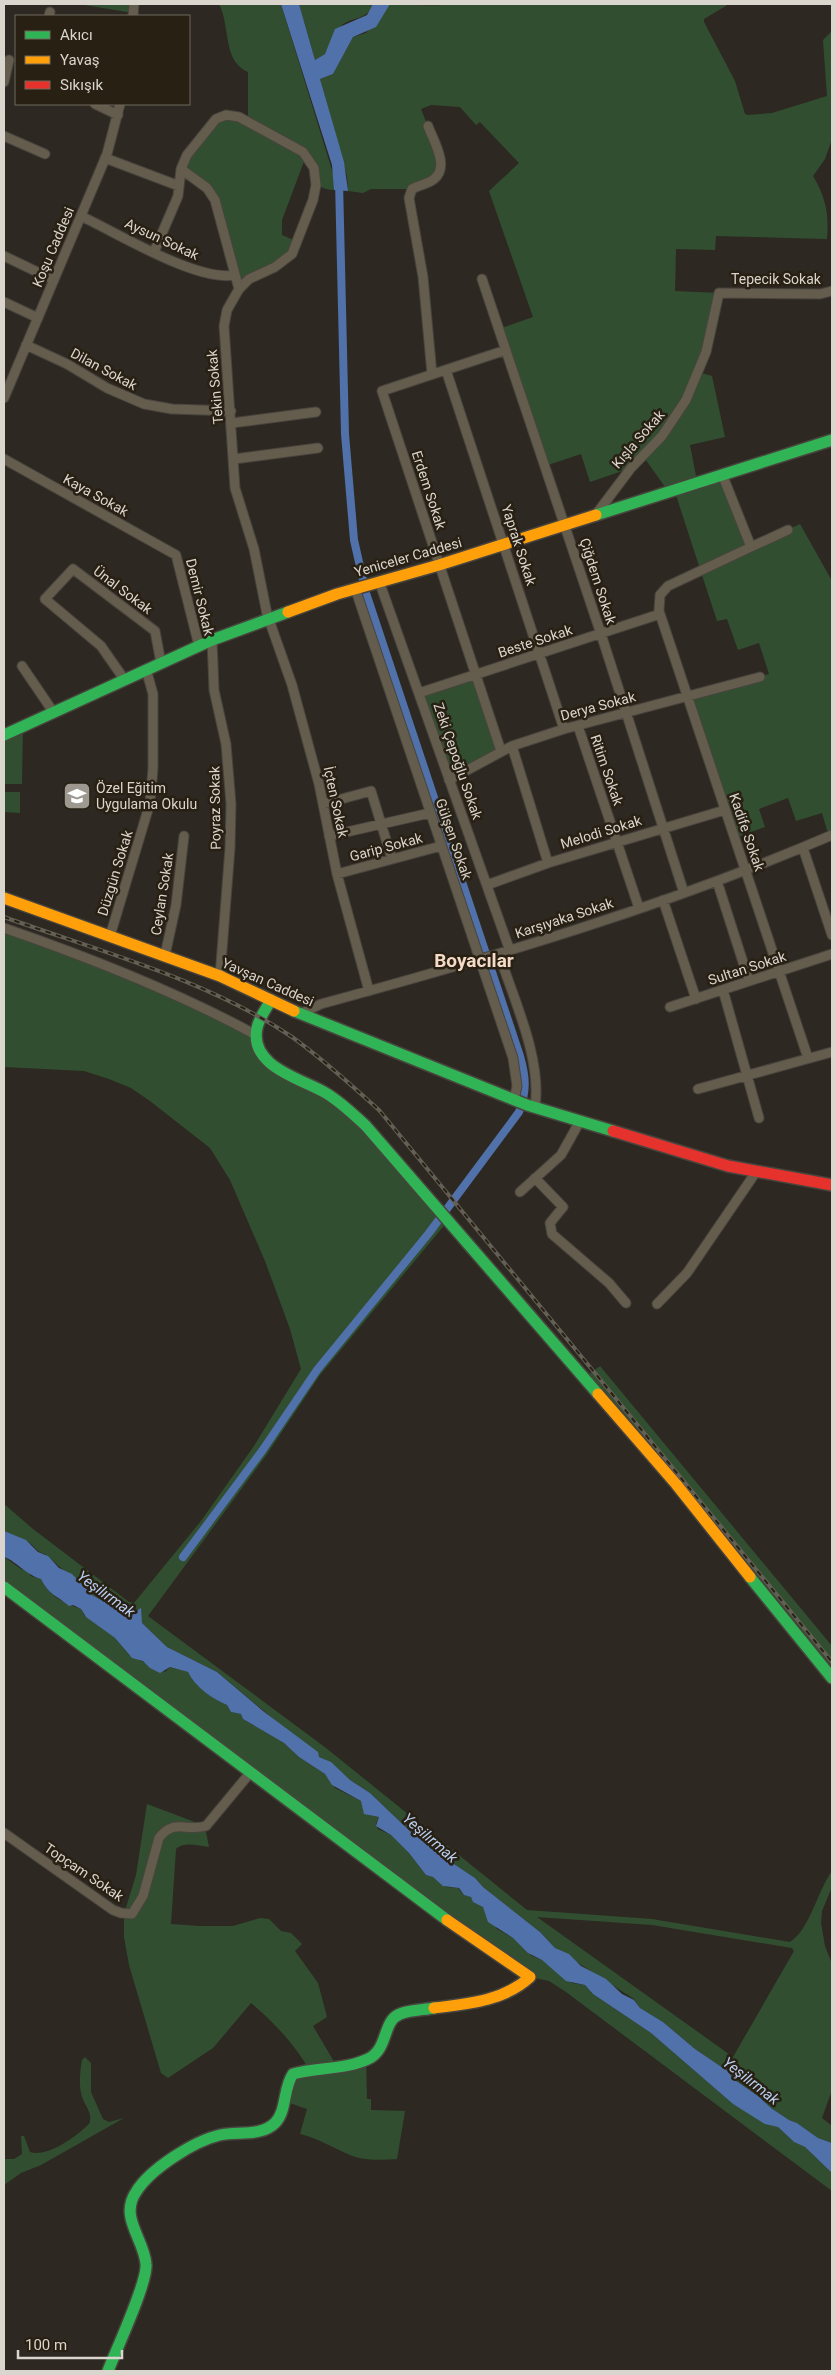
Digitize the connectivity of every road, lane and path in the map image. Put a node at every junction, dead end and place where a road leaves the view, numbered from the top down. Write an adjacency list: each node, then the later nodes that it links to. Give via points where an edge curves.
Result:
1 (10, 60): 2 (street)
2 (4, 82)
3 (97, 105): 5 (street)
4 (120, 105): 5 (street, Koşu Caddesi)
5 (118, 115): 9 (street, Koşu Caddesi)
6 (428, 126): 26 (street, via 440,158 440,169 435,179 412,189 408,198 423,277)
7 (4, 136): 8 (street)
8 (46, 154)
9 (105, 158): 11 (street); 12 (street, Koşu Caddesi)
10 (181, 169): 11 (street); 15 (street, via 212,193); 18 (street, via 187,155 211,123 226,115 239,117 303,152 311,163 316,174 316,190 296,249 282,263 249,279)
11 (179, 186): 13 (street, via 178,196)
12 (81, 216): 13 (street, Aysun Sokak); 17 (street, Koşu Caddesi)
13 (154, 252): 15 (street, Aysun Sokak, via 196,270 219,276)
14 (4, 256): 17 (street)
15 (234, 275): 18 (street)
16 (482, 279): 24 (street, Çiğdem Sokak)
17 (54, 280): 22 (street, Koşu Caddesi)
18 (239, 289): 28 (street, Tekin Sokak, via 227,310 224,326)
19 (832, 291): 20 (street, Tepecik Sokak, via 820,294)
20 (719, 293): 36 (street, Kışla Sokak, via 706,352 686,400 662,436 631,468)
21 (4, 302): 22 (street)
22 (38, 318): 23 (street, Koşu Caddesi)
23 (26, 345): 27 (street, Koşu Caddesi); 28 (street, Dilan Sokak, via 144,404 172,410)
24 (506, 350): 25 (street, Erdem Sokak); 37 (street, Çiğdem Sokak)
25 (446, 370): 26 (street, Erdem Sokak); 39 (street, Yaprak Sokak)
26 (432, 374): 42 (street, Erdem Sokak, via 382,391)
27 (5, 393)
28 (231, 412): 30 (street, Tekin Sokak)
29 (316, 412): 30 (street)
30 (232, 423): 34 (street, Tekin Sokak)
31 (832, 440): 35 (street, Yeniceler Caddesi)
32 (318, 448): 34 (street)
33 (4, 459): 41 (street, Kaya Sokak)
34 (234, 459): 46 (street, Tekin Sokak, via 235,488 254,549)
35 (722, 474): 36 (street, Yeniceler Caddesi); 40 (street)
36 (597, 513): 37 (street, Yeniceler Caddesi)
37 (564, 524): 39 (street, Yeniceler Caddesi); 47 (street, Çiğdem Sokak)
38 (788, 530): 40 (street)
39 (504, 544): 42 (street, Yeniceler Caddesi); 50 (street, Yaprak Sokak)
40 (751, 547): 45 (street, via 668,586 660,595)
41 (176, 555): 49 (street, Demir Sokak)
42 (439, 565): 43 (street, Yeniceler Caddesi); 54 (street, Erdem Sokak)
43 (375, 582): 44 (street, Yeniceler Caddesi); 57 (street, Zeki Çepoğlu Sokak)
44 (357, 588): 46 (street, Yeniceler Caddesi); 69 (street, Gülşen Sokak)
45 (660, 614): 47 (street, Beste Sokak); 58 (street, Kadife Sokak)
46 (269, 620): 48 (street, Yeniceler Caddesi); 67 (street, İçten Sokak, via 292,685)
47 (601, 634): 50 (street, Beste Sokak); 60 (street, Çiğdem Sokak)
48 (212, 640): 49 (street, Yeniceler Caddesi); 96 (street, Poyraz Sokak, via 214,690 226,744 230,804 230,848)
49 (199, 646): 51 (street, Yeniceler Caddesi)
50 (540, 654): 54 (street, Beste Sokak); 62 (street, Yaprak Sokak)
51 (161, 663): 53 (street, Yeniceler Caddesi); 56 (street, Ünal Sokak, via 155,631 73,569 44,599 102,646)
52 (22, 666): 59 (street)
53 (146, 669): 56 (street, Yeniceler Caddesi); 90 (street, Düzgün Sokak, via 153,694 150,803)
54 (476, 675): 57 (street, Beste Sokak); 65 (street, Erdem Sokak)
55 (760, 677): 58 (street, Derya Sokak)
56 (124, 679): 59 (street, Yeniceler Caddesi)
57 (419, 694): 66 (street, Zeki Çepoğlu Sokak)
58 (688, 696): 60 (street, Derya Sokak); 68 (street, Kadife Sokak)
59 (54, 713): 63 (street, Yeniceler Caddesi)
60 (626, 713): 61 (street, Derya Sokak); 71 (street, Çiğdem Sokak)
61 (578, 726): 62 (street, Derya Sokak); 75 (street, Ritim Sokak)
62 (564, 729): 64 (street, Derya Sokak)
63 (4, 735)
64 (512, 746): 65 (street, Derya Sokak); 79 (street)
65 (501, 751): 66 (street, Derya Sokak)
66 (450, 780): 83 (street, Zeki Çepoğlu Sokak)
67 (323, 804): 70 (street, via 371,791); 74 (street, İçten Sokak)
68 (725, 810): 71 (street, Melodi Sokak); 80 (street, Kadife Sokak)
69 (430, 813): 70 (street); 76 (street, Gülşen Sokak)
70 (381, 824): 74 (street); 78 (street)
71 (664, 828): 75 (street, Melodi Sokak); 84 (street, Çiğdem Sokak)
72 (832, 835): 77 (street, Karşıyaka Sokak)
73 (184, 836): 93 (street, Ceylan Sokak, via 176,905)
74 (329, 836): 81 (street, İçten Sokak)
75 (616, 842): 79 (street, Melodi Sokak); 87 (street, Ritim Sokak)
76 (441, 846): 78 (street, Garip Sokak); 94 (street, Gülşen Sokak)
77 (804, 848): 80 (street, Karşıyaka Sokak); 89 (street)
78 (392, 859): 81 (street, Garip Sokak)
79 (548, 862): 83 (street, Melodi Sokak)
80 (746, 870): 82 (street, Karşıyaka Sokak); 95 (street, Kadife Sokak)
81 (337, 874): 99 (street, İçten Sokak)
82 (717, 881): 84 (street, Karşıyaka Sokak); 97 (street)
83 (487, 884): 91 (street, Zeki Çepoğlu Sokak)
84 (684, 893): 86 (street, Karşıyaka Sokak)
85 (4, 898): 90 (street, Yavşan Caddesi)
86 (663, 900): 87 (street, Karşıyaka Sokak); 100 (street)
87 (639, 908): 91 (street, Karşıyaka Sokak)
88 (4, 928): 104 (street, via 114,968 215,1012)
89 (832, 934)
90 (110, 936): 93 (street, Yavşan Caddesi)
91 (510, 951): 94 (street, Karşıyaka Sokak)
92 (832, 954): 95 (street, Sultan Sokak)
93 (165, 955): 96 (street, Yavşan Caddesi)
94 (489, 958): 99 (street, Karşıyaka Sokak); 109 (street, Gülşen Sokak); 109 (street, via 531,1052 536,1085)
95 (778, 972): 97 (street, Sultan Sokak); 106 (street, Kadife Sokak)
96 (220, 976): 101 (street, Yavşan Caddesi)
97 (749, 981): 98 (street, Sultan Sokak)
98 (723, 990): 100 (street, Sultan Sokak); 107 (street)
99 (369, 991): 103 (street, Karşıyaka Sokak, via 321,1004)
100 (696, 999): 102 (street, Sultan Sokak)
101 (271, 1000): 103 (street, Yavşan Caddesi); 104 (street)
102 (670, 1007)
103 (300, 1014): 109 (street, Yavşan Caddesi)
104 (256, 1035): 119 (street, via 260,1050 271,1064 326,1093 359,1119 676,1484)
105 (832, 1052): 106 (street)
106 (808, 1058): 107 (street)
107 (747, 1075): 108 (street); 110 (street)
108 (698, 1089)
109 (523, 1103): 111 (street, Yavşan Caddesi)
110 (759, 1118)
111 (580, 1121): 112 (street, Yavşan Caddesi); 113 (street, via 561,1155)
112 (756, 1172): 114 (street, Yavşan Caddesi); 117 (street, via 688,1273)
113 (535, 1178): 115 (street); 116 (street, via 563,1207 550,1224 552,1234 609,1282)
114 (832, 1185)
115 (520, 1192)
116 (626, 1303)
117 (657, 1304)
118 (4, 1587): 120 (street)
119 (832, 1678)
120 (250, 1773): 121 (street, Topçam Sokak, via 206,1826 178,1826 164,1831 159,1838 143,1896 132,1914 113,1910); 122 (street, via 465,1934 530,1977 520,1987 502,1994 398,2014 387,2026 383,2044 376,2054 292,2074 282,2107 272,2126 203,2141 156,2171 142,2184 132,2196 129,2214 146,2259 146,2274)
121 (4, 1833)
122 (108, 2371)

